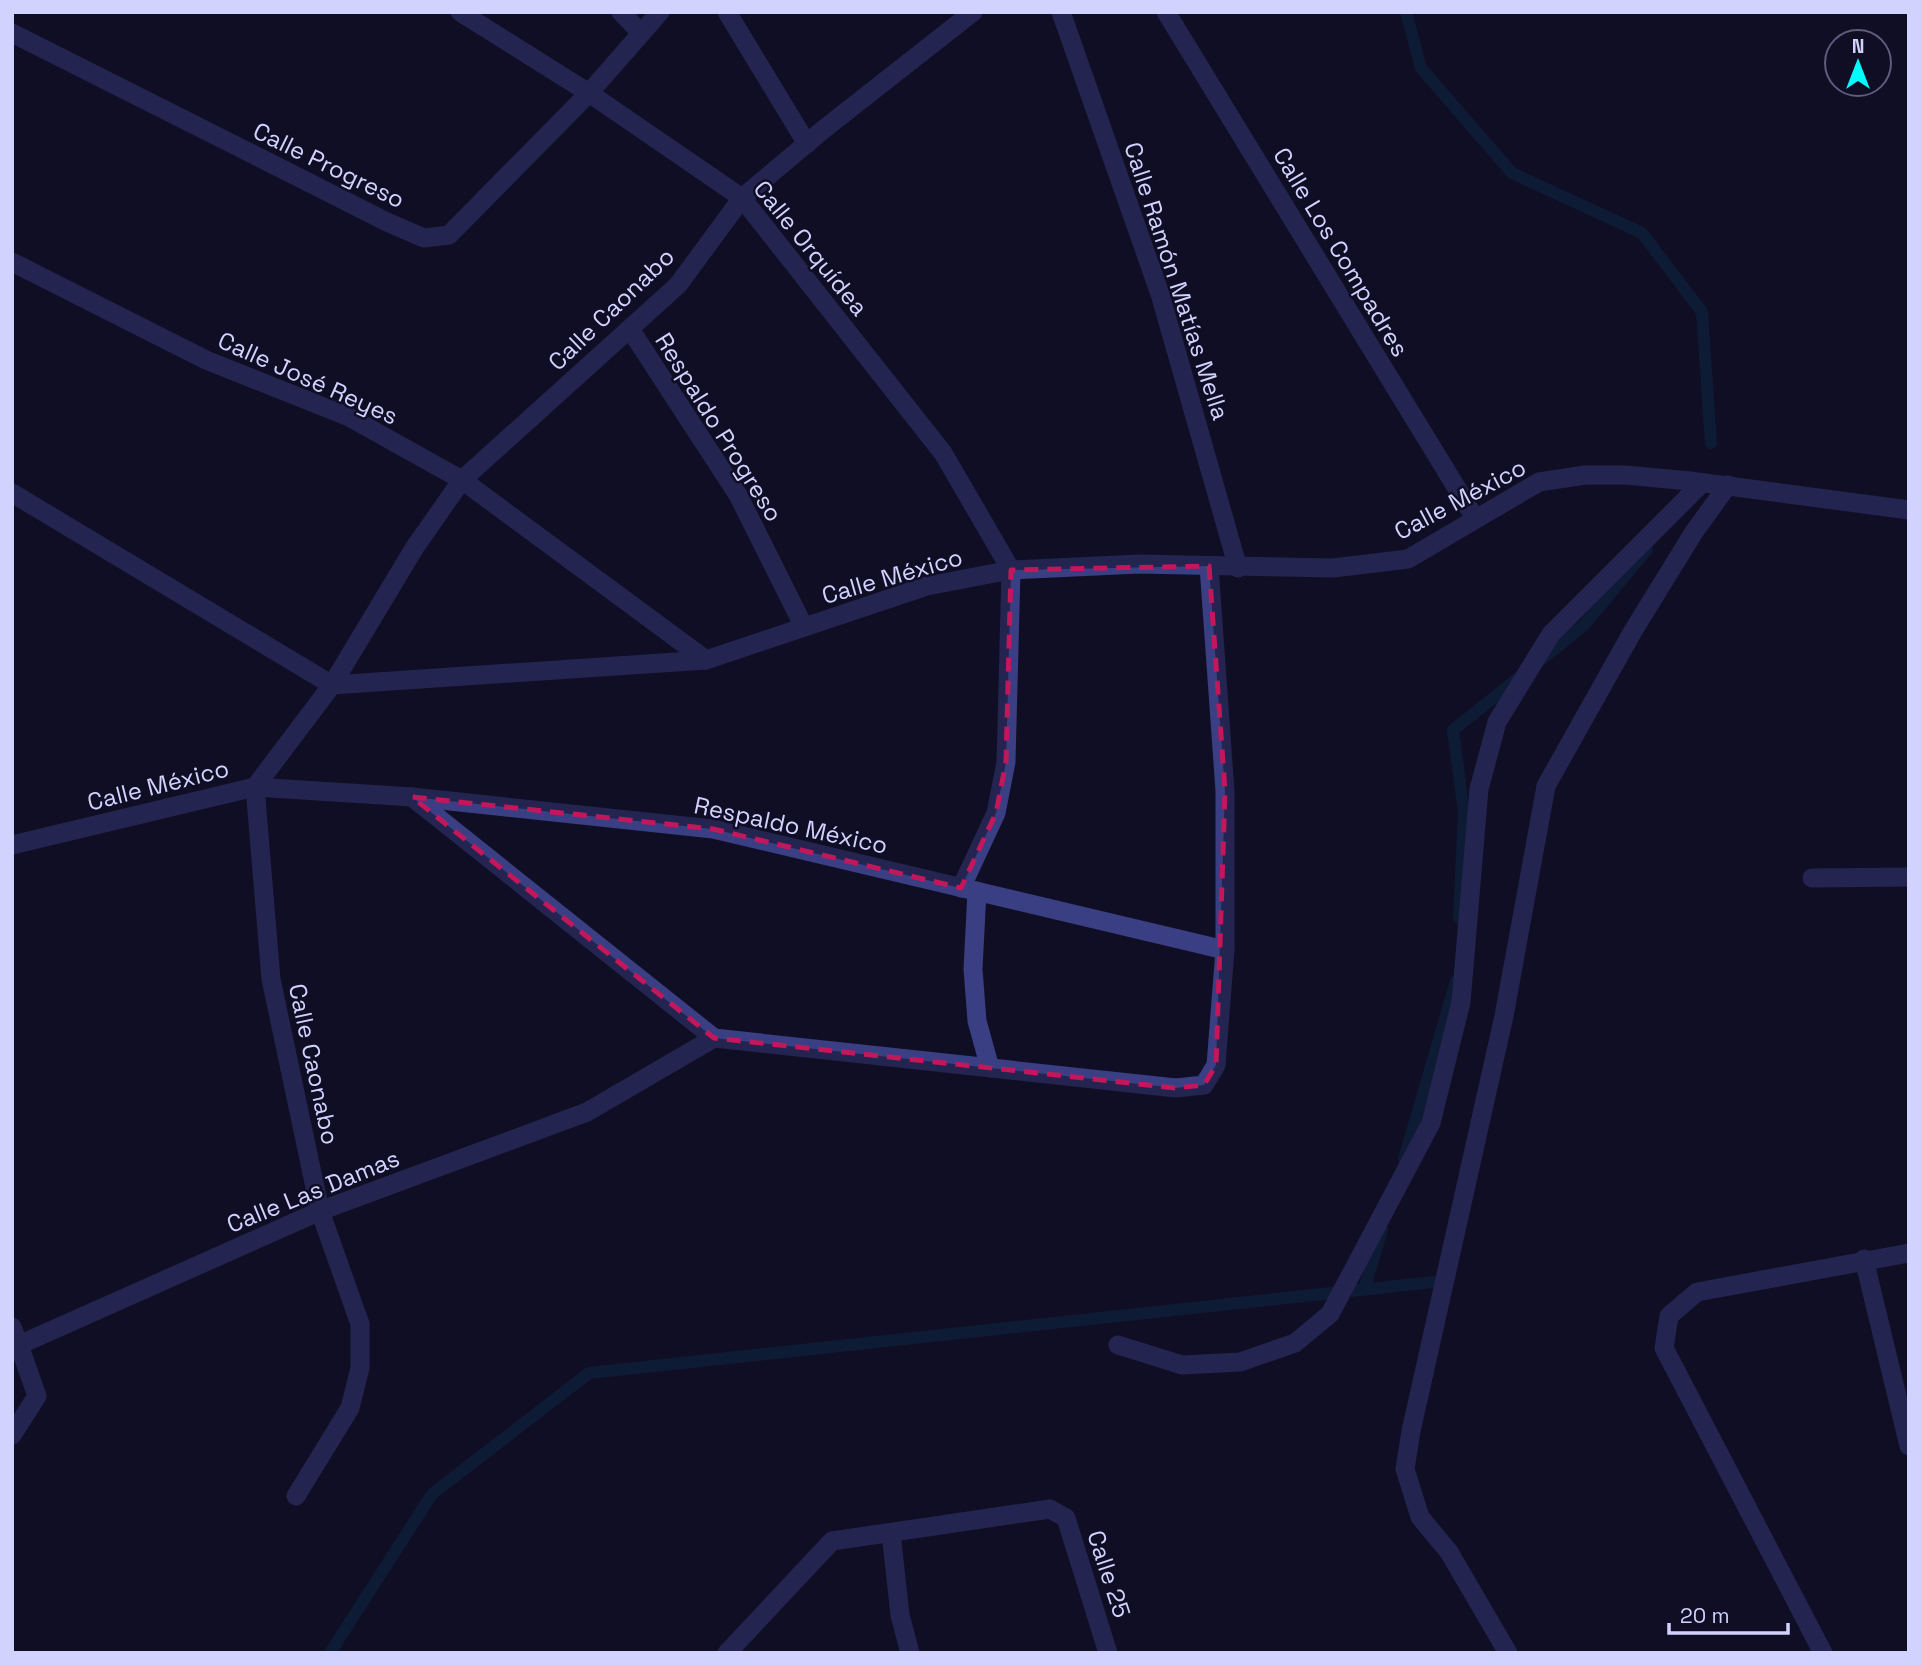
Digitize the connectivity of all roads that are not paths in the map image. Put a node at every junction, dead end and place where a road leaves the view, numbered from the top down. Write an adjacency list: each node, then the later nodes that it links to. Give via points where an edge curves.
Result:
1 (460, 12): 10 (street, Calle Orquídea)
2 (621, 12): 8 (street)
3 (660, 12): 8 (street, Calle Progreso)
4 (727, 12): 11 (street)
5 (972, 12): 11 (street, Calle Caonabo)
6 (1061, 12): 22 (street, Calle Ramón Matías Mella, via 1160,294)
7 (1166, 12): 20 (street, Calle Los Compadres)
8 (640, 32): 10 (street, Calle Progreso)
9 (12, 33): 10 (street, Calle Progreso, via 424,238 449,235)
10 (589, 93): 12 (street, Calle Orquídea)
11 (807, 144): 12 (street, Calle Caonabo)
12 (743, 198): 14 (street, Calle Caonabo, via 678,285); 23 (street, Calle Orquídea, via 943,453)
13 (12, 262): 15 (street, Calle José Reyes, via 206,360 349,417)
14 (630, 329): 15 (street, Calle Caonabo); 24 (street, Respaldo Progreso, via 738,495)
15 (462, 480): 25 (street, Calle José Reyes); 26 (street, Calle Caonabo, via 415,547)
16 (1696, 482): 17 (street, Calle México); 20 (street, Calle México, via 1625,475 1539,482); 40 (street, via 1551,634 1497,722 1479,789 1461,1002 1431,1123 1329,1314 1295,1343 1240,1362 1182,1365)
17 (1728, 485): 19 (street, Calle México); 48 (street, via 1633,631 1546,786 1504,1016 1411,1432 1405,1469 1420,1517 1449,1552)
18 (12, 493): 26 (street)
19 (1909, 510)
20 (1475, 518): 22 (street, Calle México, via 1408,559 1333,568)
21 (1209, 566): 22 (street, Calle México); 23 (street, Calle México); 33 (street, via 1225,791)
22 (1238, 568)
23 (1011, 570): 24 (street, Calle México, via 926,586); 32 (street, via 1006,762 996,813)
24 (804, 627): 25 (street, Calle México)
25 (706, 660): 26 (street, Calle México)
26 (332, 685): 27 (street, Calle México)
27 (255, 787): 28 (street, Respaldo México); 29 (street, Calle México); 36 (street, Calle Caonabo, via 271,979)
28 (412, 797): 32 (street, Respaldo México, via 713,829); 34 (street)
29 (12, 845)
30 (1812, 877): 31 (street)
31 (1909, 877)
32 (969, 890): 33 (street, Respaldo México); 35 (street, via 977,1021)
33 (1225, 950): 35 (street, via 1216,1065 1203,1085 1176,1088)
34 (714, 1038): 35 (street); 36 (street, Calle Las Damas, via 587,1112)
35 (990, 1068)
36 (320, 1211): 39 (street, Calle Las Damas); 43 (street, Calle Caonabo, via 360,1324 360,1368 350,1408)
37 (1909, 1253): 38 (street)
38 (1864, 1259): 42 (street); 49 (street, via 1697,1292 1669,1316 1664,1348)
39 (16, 1336): 41 (street, Calle Las Damas, via 37,1396)
40 (1118, 1345)
41 (12, 1435)
42 (1909, 1446)
43 (296, 1496)
44 (891, 1533): 45 (street, via 832,1541); 46 (street, via 900,1615); 47 (street, Calle 25, via 1050,1509 1059,1512 1066,1518)
45 (727, 1653)
46 (910, 1653)
47 (1108, 1653)
48 (1508, 1653)
49 (1823, 1653)

